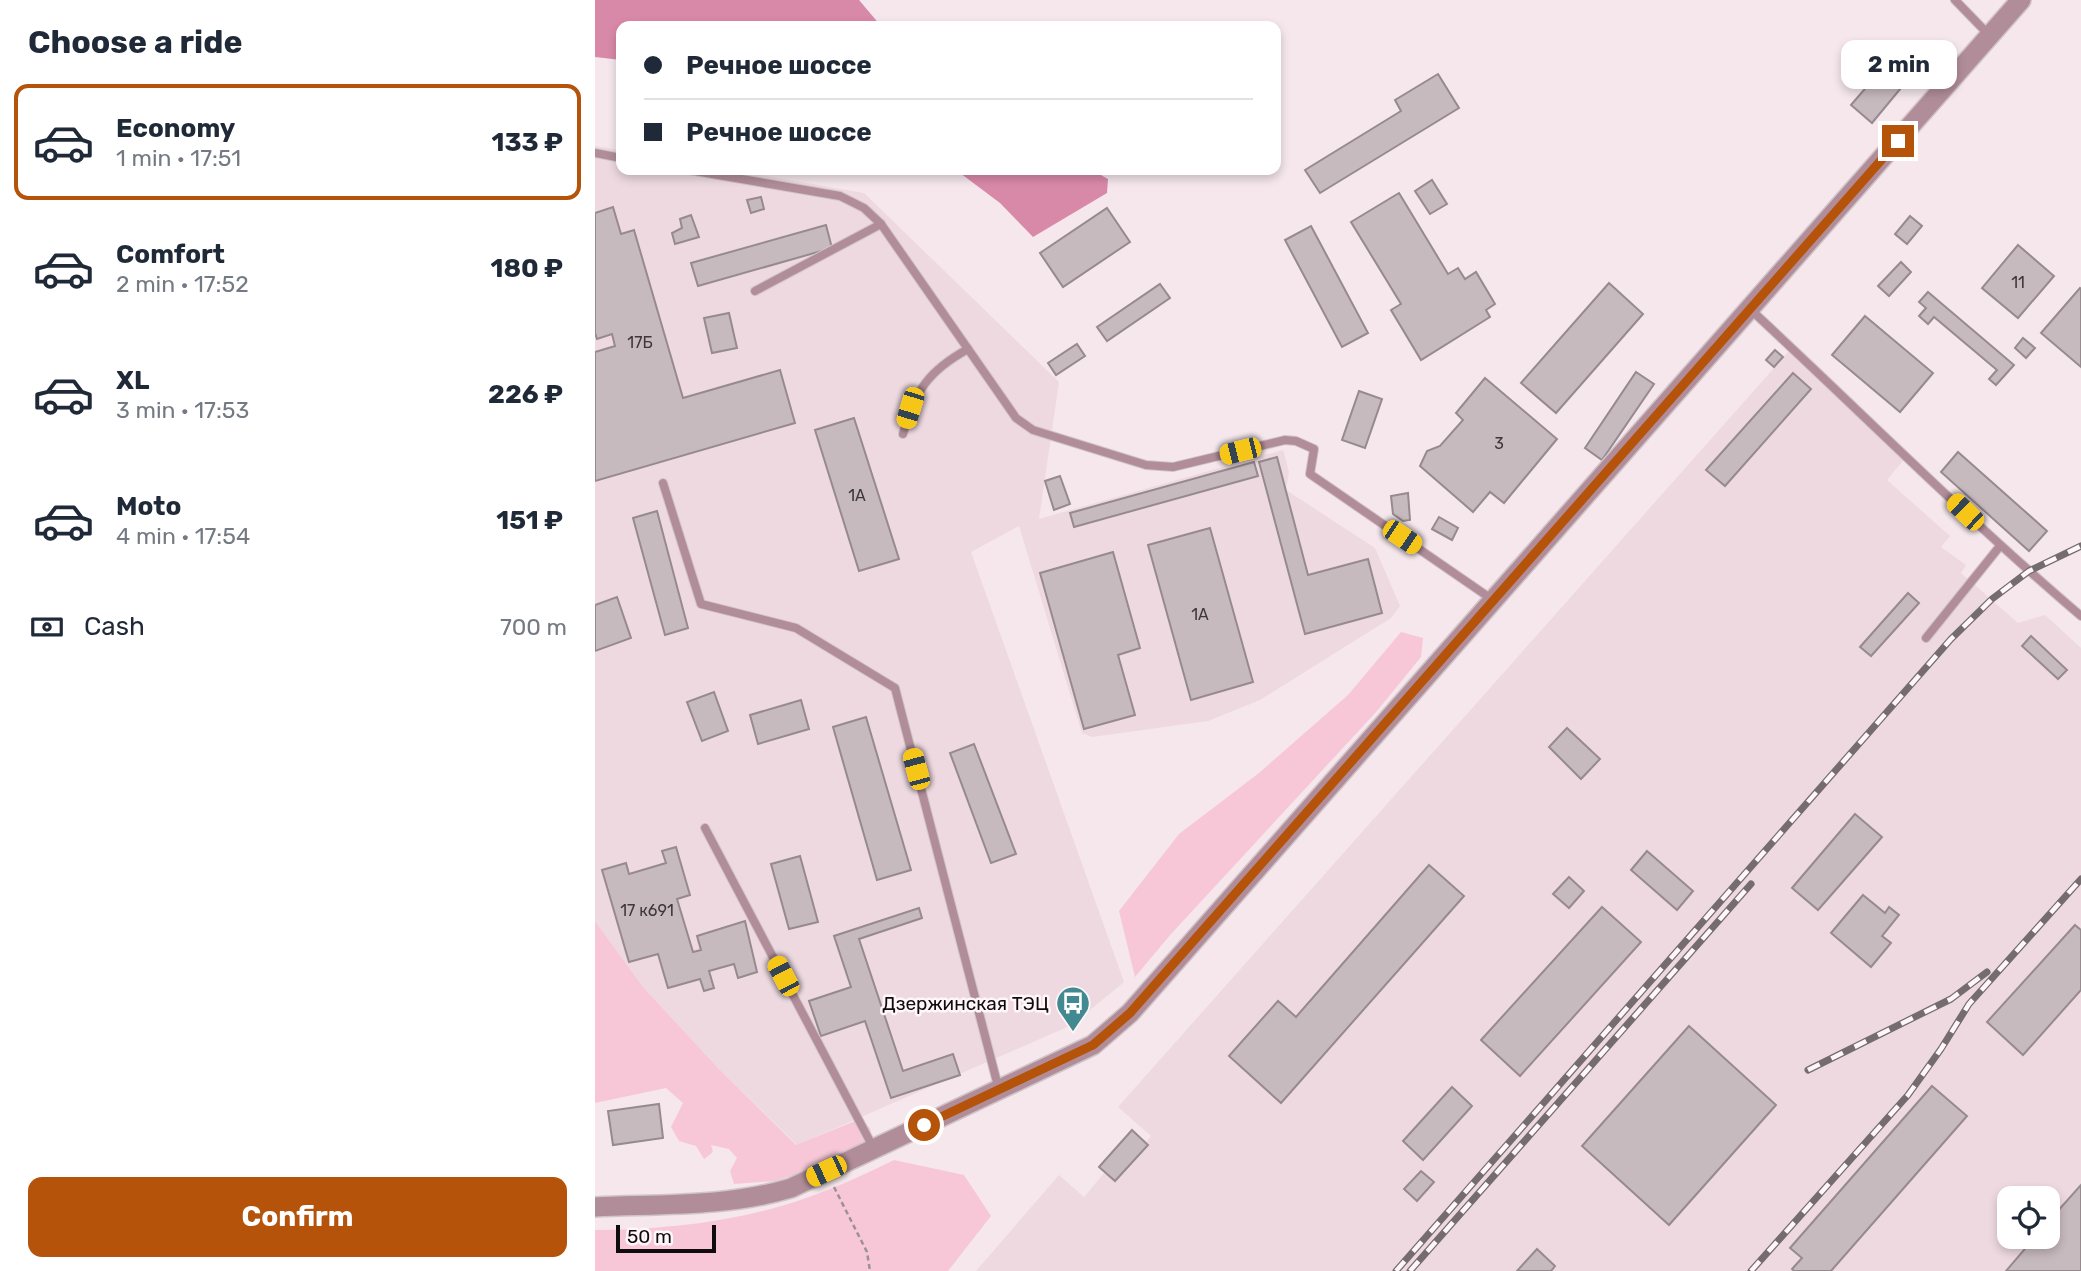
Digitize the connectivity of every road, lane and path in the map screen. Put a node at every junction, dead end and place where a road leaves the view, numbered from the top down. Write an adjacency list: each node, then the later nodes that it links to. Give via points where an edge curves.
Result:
1 (1955, 0): 3 (lane)
2 (2021, 0): 3 (street)
3 (1990, 36): 9 (street)
4 (595, 153): 5 (lane)
5 (616, 157)
6 (717, 175): 7 (lane, via 840,197 864,208)
7 (881, 224): 8 (lane); 10 (lane)
8 (755, 291)
9 (1750, 309): 13 (lane); 14 (street)
10 (968, 349): 11 (lane, via 921,387); 14 (lane, via 1016,418 1033,430 1146,465 1173,467 1285,440 1314,449 1310,474)
11 (902, 434)
12 (663, 483): 18 (lane, via 701,604 796,628 895,688)
13 (2000, 546): 15 (lane); 16 (lane)
14 (1493, 600): 18 (street, via 1130,1013 1093,1045)
15 (2081, 615)
16 (1926, 638)
17 (705, 828): 19 (lane)
18 (999, 1090): 19 (street)
19 (874, 1149): 20 (street)
20 (826, 1171): 21 (street, via 769,1194 701,1203); 22 (path, via 867,1252)
21 (595, 1208)
22 (870, 1271)

